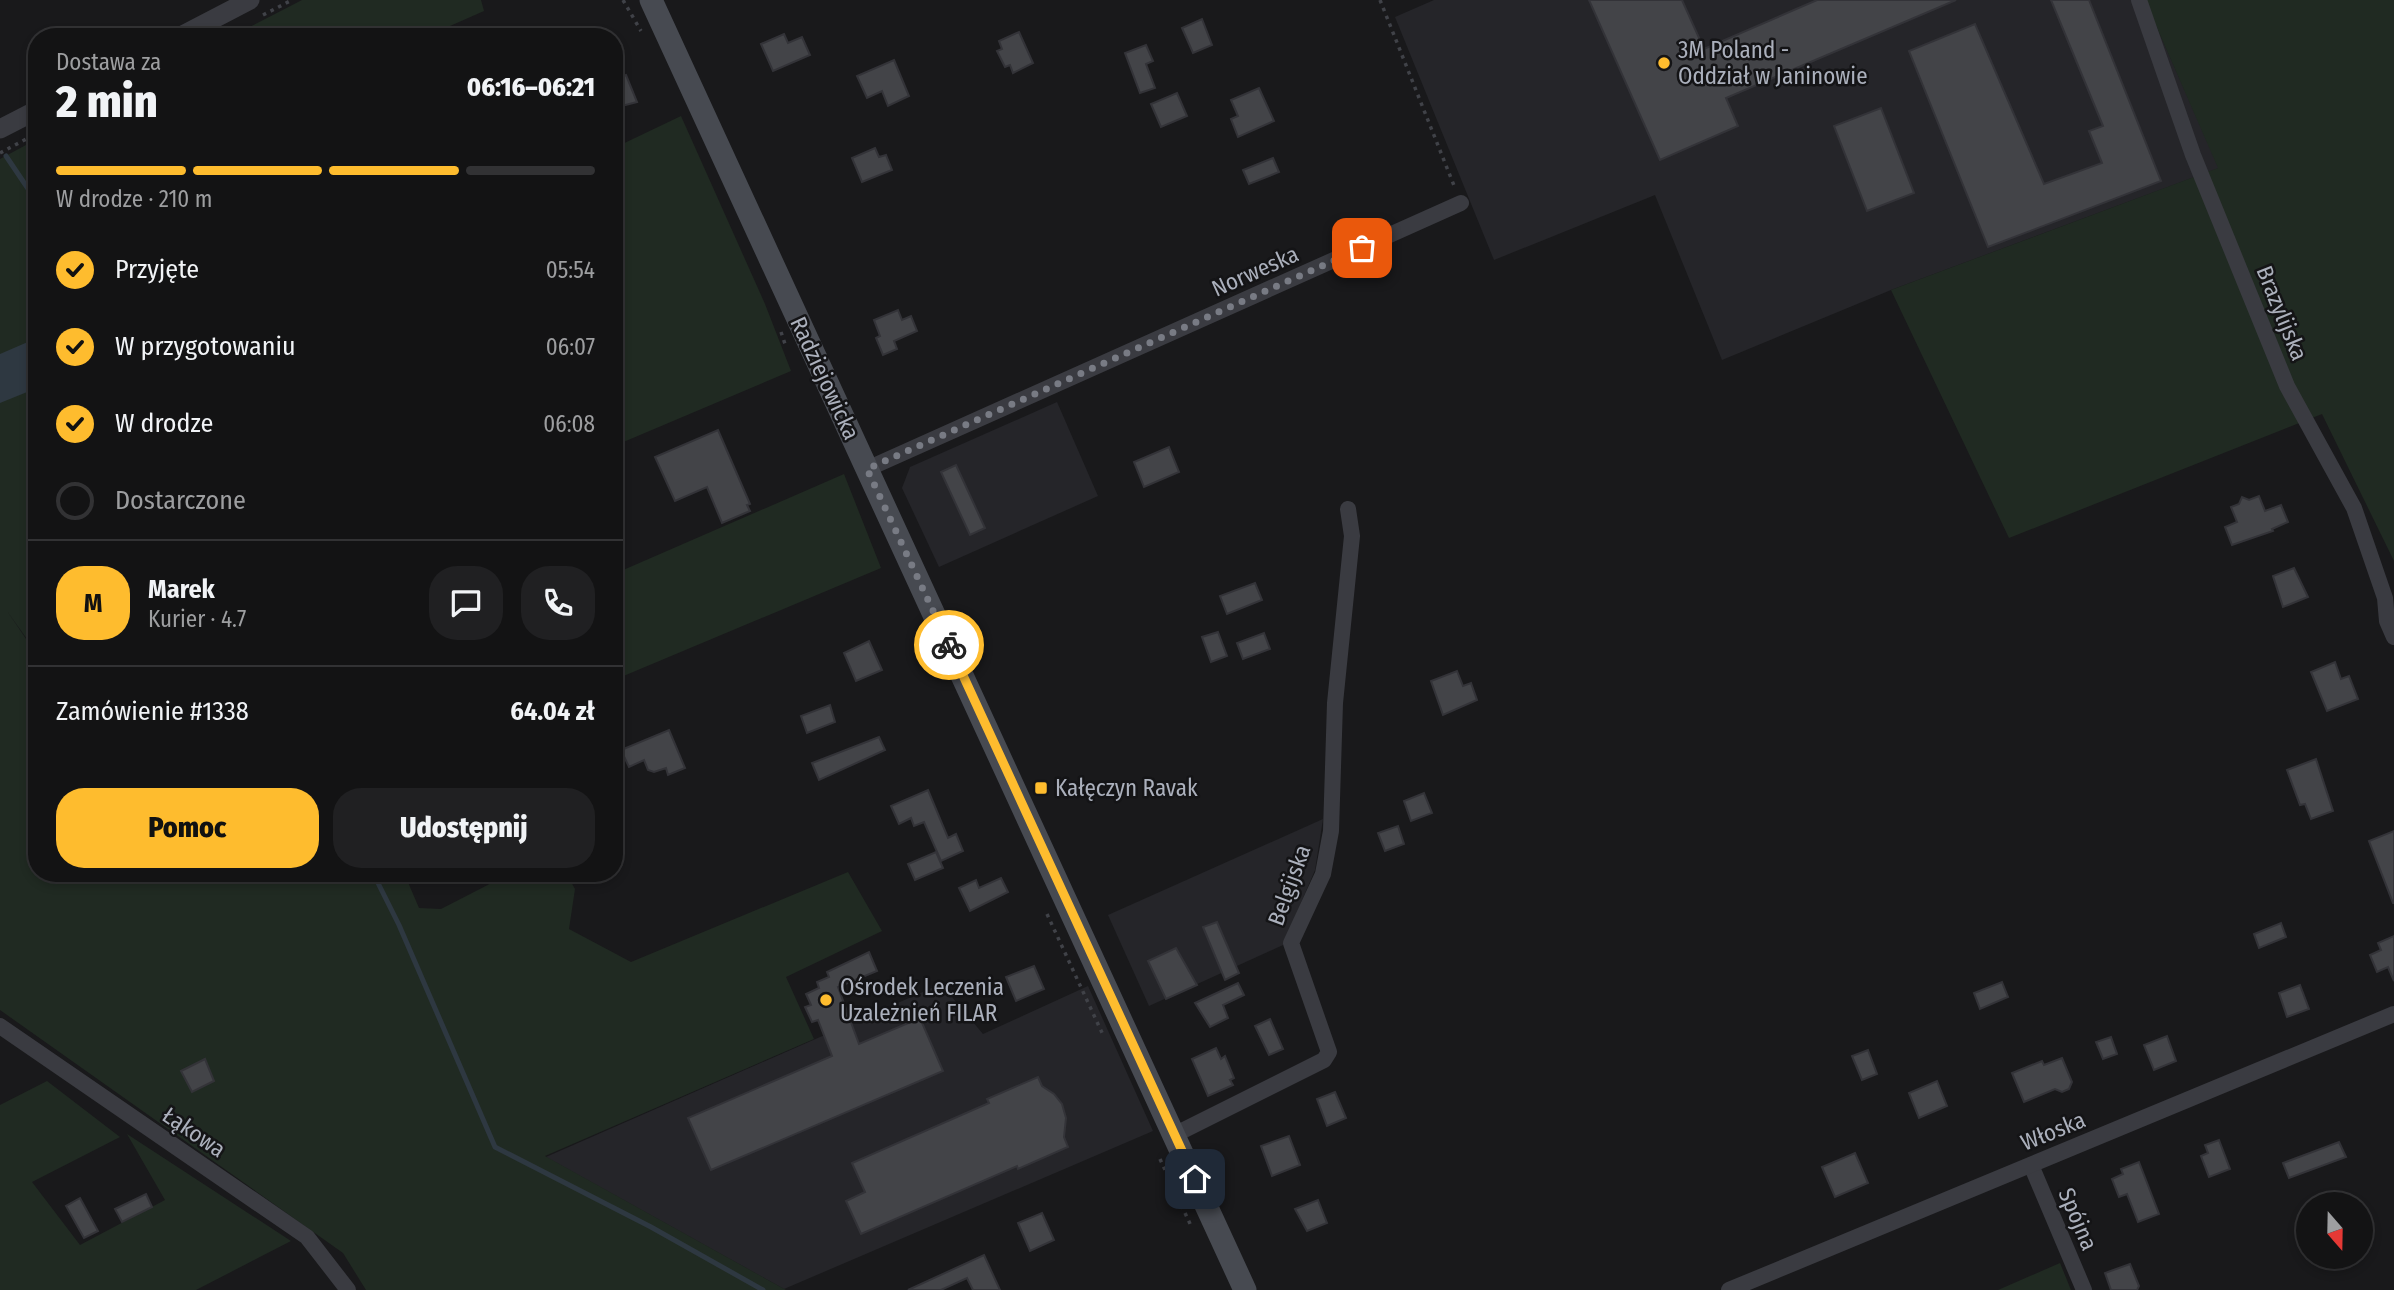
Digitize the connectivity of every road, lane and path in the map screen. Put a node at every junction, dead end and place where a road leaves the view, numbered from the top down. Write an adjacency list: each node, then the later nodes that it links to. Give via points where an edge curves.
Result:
1 (250, 0): 5 (street)
2 (651, 0): 11 (main road, Radziejowicka)
3 (1380, 0): 10 (path)
4 (2139, 0): 13 (street, Brazylijska, via 2193,155 2287,386 2354,508)
5 (196, 28)
6 (28, 115): 7 (street)
7 (0, 129)
8 (28, 138): 9 (path)
9 (0, 153)
10 (1461, 203): 11 (street, Norweska)
11 (867, 469): 16 (main road, Radziejowicka)
12 (1348, 509): 16 (street, Belgijska, via 1352,536 1335,702 1331,831 1323,874 1292,943 1329,1052 1324,1060)
13 (2394, 637)
14 (2394, 1014): 17 (street, Włoska)
15 (0, 1027): 18 (street, Łąkowa, via 307,1237)
16 (1174, 1135): 19 (main road, Radziejowicka)
17 (2031, 1165): 20 (street, Włoska); 21 (street, Spójna)
18 (348, 1290)
19 (1245, 1290)
20 (1729, 1290)
21 (2084, 1290)

